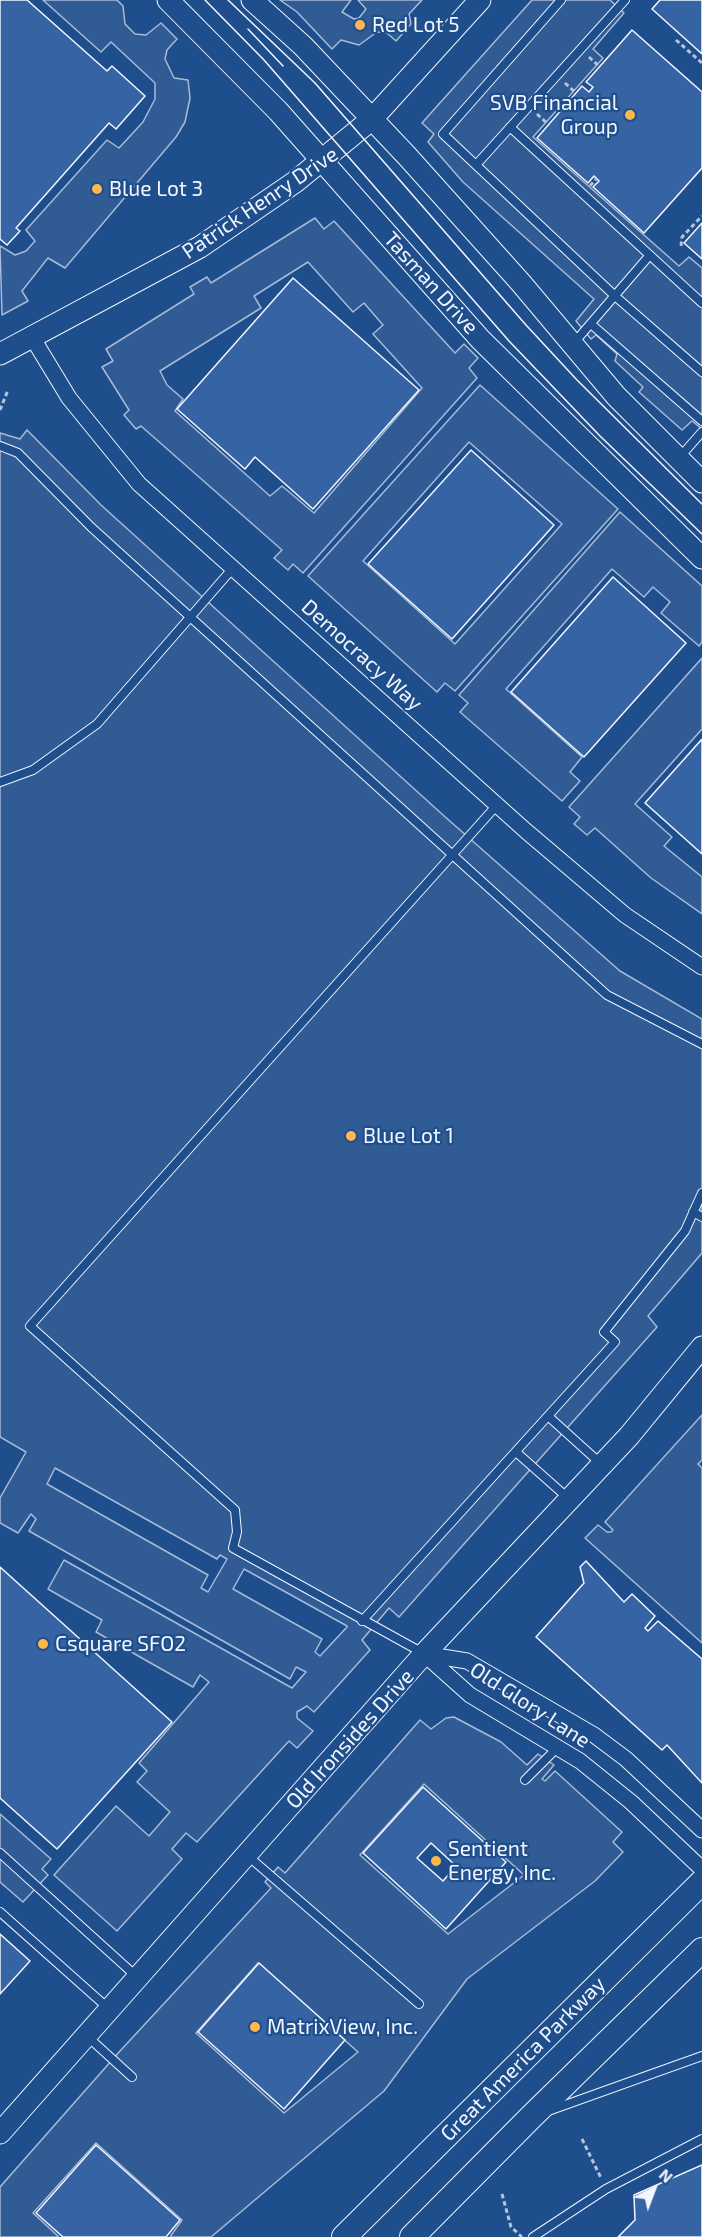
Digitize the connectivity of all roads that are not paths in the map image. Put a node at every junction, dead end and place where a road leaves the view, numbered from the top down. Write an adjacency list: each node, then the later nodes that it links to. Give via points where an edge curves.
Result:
1 (168, 0): 8 (street, Tasman Drive)
2 (252, 0): 6 (street, via 303,46)
3 (480, 0): 6 (street, Patrick Henry Drive)
4 (561, 0): 9 (lane, via 443,134)
5 (625, 0): 7 (lane)
6 (372, 119): 8 (street, Patrick Henry Drive); 15 (street, via 472,226)
7 (510, 128): 9 (lane); 10 (lane)
8 (323, 162): 14 (street, Patrick Henry Drive, via 200,247); 23 (street, Tasman Drive, via 480,339)
9 (476, 165): 11 (lane)
10 (649, 256): 11 (lane); 12 (lane)
11 (615, 296): 13 (lane); 17 (lane)
12 (702, 303)
13 (591, 324): 15 (lane); 18 (lane)
14 (32, 337): 16 (street, Patrick Henry Drive); 24 (street, Democracy Way, via 69,398 104,444 139,484)
15 (572, 345): 21 (street)
16 (0, 354)
17 (702, 372)
18 (702, 421)
19 (702, 432): 21 (lane)
20 (0, 446): 25 (lane, via 18,453 92,527)
21 (678, 459): 22 (street)
22 (700, 476)
23 (702, 558)
24 (233, 568): 25 (lane); 27 (street, Democracy Way)
25 (191, 616): 26 (lane, via 97,724 33,770); 28 (lane)
26 (0, 782)
27 (497, 805): 28 (lane); 29 (street, Democracy Way, via 625,915)
28 (453, 855): 30 (lane, via 606,995); 39 (lane, via 30,1326 235,1510 237,1532 233,1548)
29 (702, 967)
30 (702, 1044)
31 (702, 1193): 32 (lane)
32 (693, 1212): 33 (lane); 35 (lane, via 685,1231 604,1332 615,1342)
33 (702, 1216)
34 (702, 1347): 37 (street, Old Ironsides Drive)
35 (548, 1416): 36 (lane); 37 (lane)
36 (516, 1452): 38 (lane); 39 (lane)
37 (602, 1465): 38 (street, Old Ironsides Drive)
38 (570, 1500): 40 (street, Old Ironsides Drive)
39 (362, 1621): 40 (lane)
40 (424, 1654): 41 (street, Old Glory Lane, via 470,1695); 43 (street, Old Glory Lane, via 467,1661 594,1735 634,1766); 45 (street, Old Ironsides Drive)
41 (558, 1747): 42 (lane); 46 (street, Old Glory Lane, via 631,1802)
42 (525, 1780)
43 (702, 1830)
44 (0, 1853): 50 (lane)
45 (246, 1855): 50 (street, Old Ironsides Drive); 51 (lane)
46 (702, 1869)
47 (702, 1882): 59 (main road, Great America Parkway)
48 (0, 1912): 52 (lane)
49 (702, 1950): 56 (main road)
50 (138, 1978): 52 (street, Old Ironsides Drive)
51 (419, 2004)
52 (109, 2009): 53 (street, Old Ironsides Drive)
53 (87, 2036): 55 (lane); 57 (street, Old Ironsides Drive)
54 (702, 2056): 56 (lane)
55 (132, 2077)
56 (531, 2117): 60 (main road)
57 (0, 2133)
58 (702, 2139): 61 (lane, via 606,2189)
59 (344, 2237)
60 (412, 2237)
61 (533, 2237)

